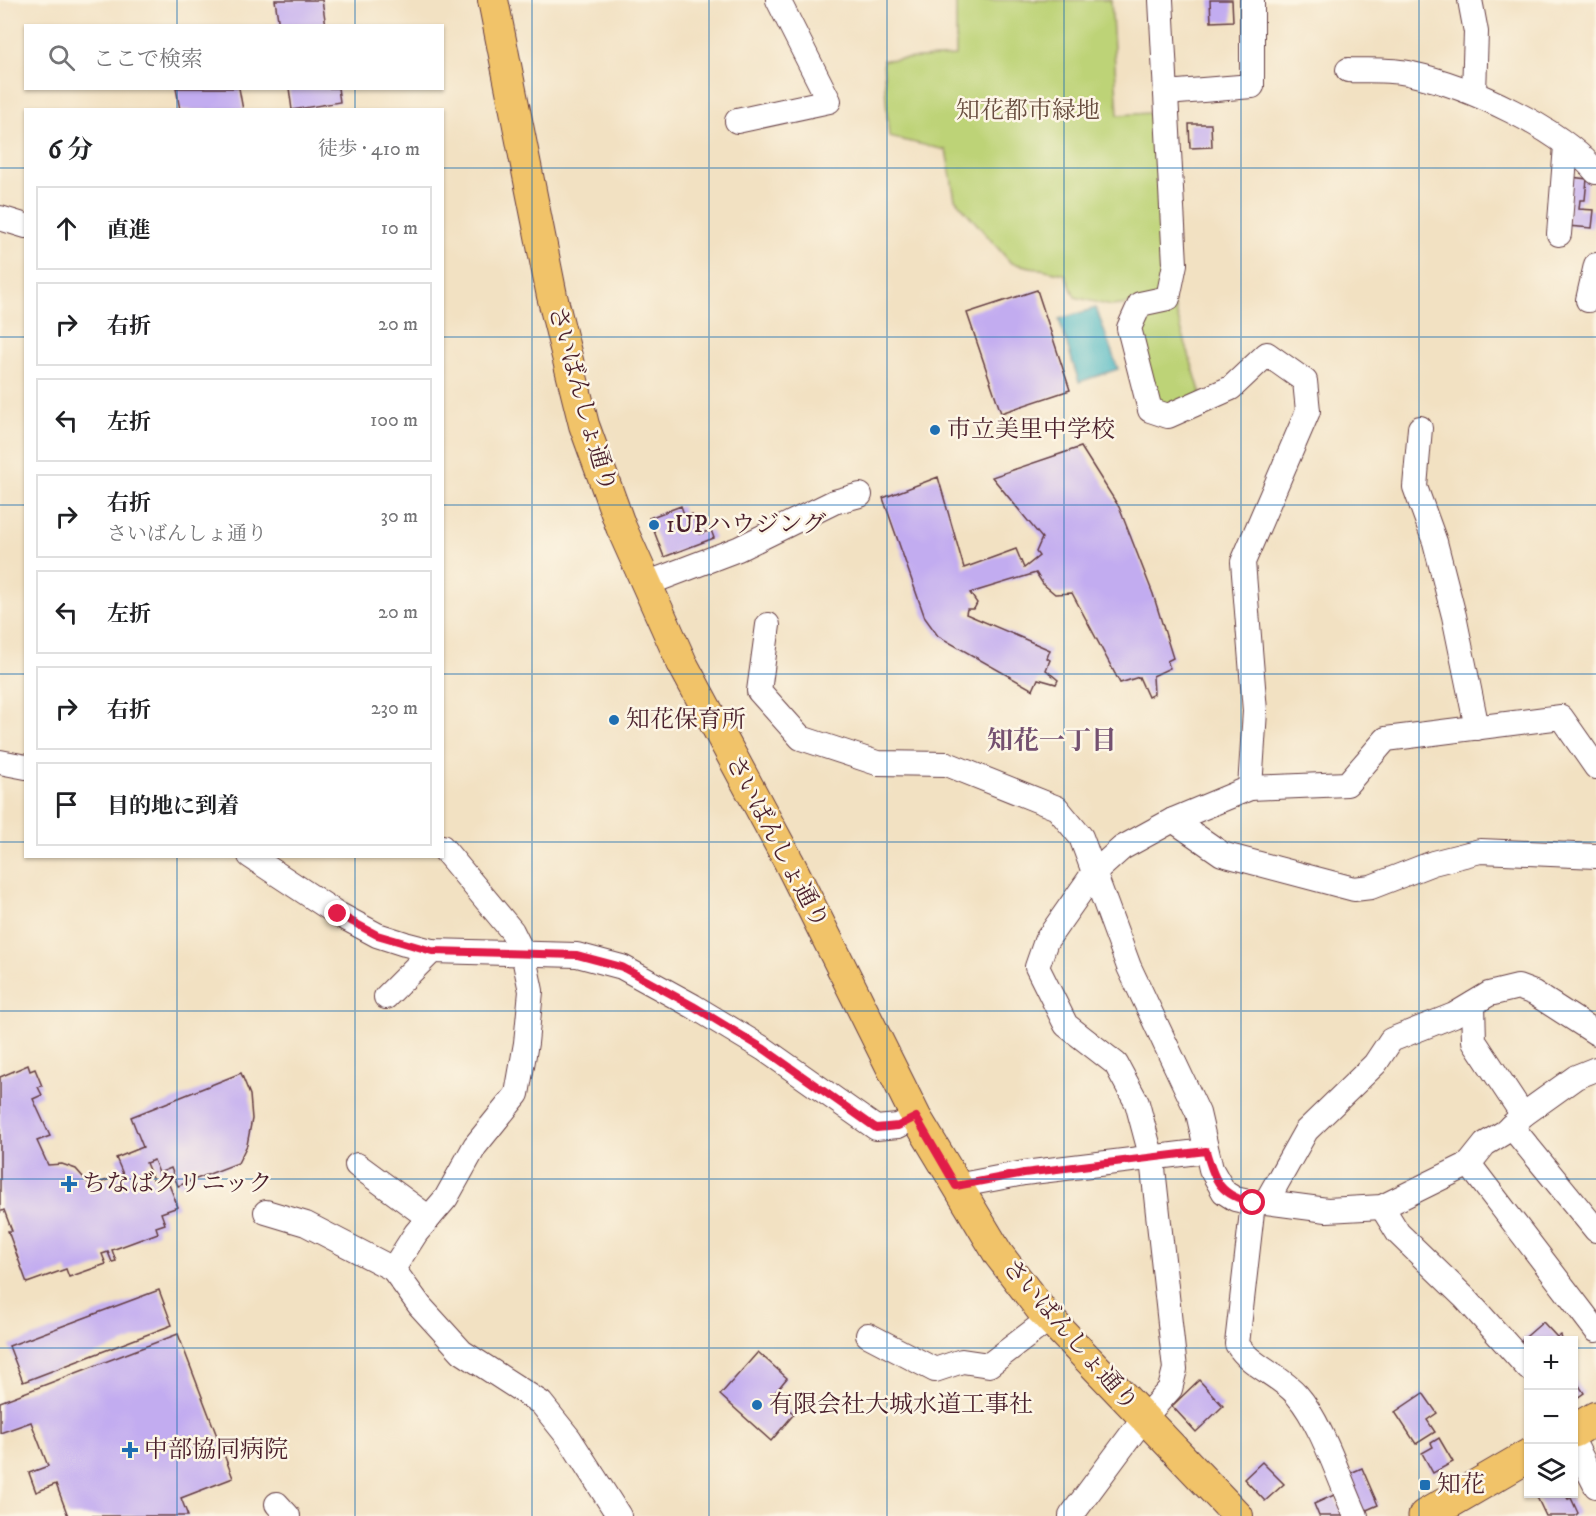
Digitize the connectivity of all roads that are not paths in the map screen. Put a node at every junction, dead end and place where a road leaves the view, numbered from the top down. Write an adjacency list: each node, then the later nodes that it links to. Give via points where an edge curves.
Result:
1 (493, 0): 19 (main road, さいばんしょ通り, via 566,361 603,478)
2 (778, 0): 9 (street, via 829,101)
3 (1161, 0): 8 (street)
4 (1252, 0): 8 (street, via 1252,86)
5 (1470, 0): 7 (street, via 1476,32)
6 (1348, 70): 7 (street, via 1410,73)
7 (1474, 92): 10 (street)
8 (1166, 93): 25 (street, via 1175,264 1168,298 1140,304 1129,328 1150,410 1168,416 1231,388 1267,354 1305,381 1308,411 1243,562 1255,711)
9 (737, 121)
10 (1566, 146): 11 (street); 14 (street)
11 (1596, 172)
12 (0, 218): 13 (street)
13 (24, 225)
14 (1558, 234)
15 (1596, 265): 16 (street)
16 (1587, 300)
17 (1420, 428): 21 (street, via 1414,487 1435,542)
18 (861, 495): 19 (street, via 834,502 738,549)
19 (646, 584): 37 (main road, さいばんしょ通り, via 682,663 789,862)
20 (768, 625): 30 (street, via 759,691 801,738 877,763 947,764 1057,808 1081,837)
21 (1477, 728): 23 (street, via 1561,717); 25 (street, via 1386,739 1347,784)
22 (0, 762): 24 (street)
23 (1596, 766)
24 (24, 767)
25 (1250, 788): 26 (street)
26 (1173, 820): 28 (street, via 1221,854 1354,890 1480,851); 30 (street, via 1122,848)
27 (444, 849): 32 (street, via 512,931)
28 (1596, 856)
29 (253, 858): 31 (street, via 282,880 377,935)
30 (1093, 874): 39 (street, via 1129,967 1198,1113); 40 (street, via 1046,941 1037,967 1066,1025 1116,1064 1137,1103)
31 (432, 951): 32 (street); 33 (street)
32 (523, 953): 37 (street, via 577,955 622,967 764,1049 876,1128 898,1126); 47 (street, via 531,991 517,1094 475,1146 446,1198)
33 (386, 997)
34 (1473, 1004): 35 (street, via 1489,994 1518,987); 38 (street, via 1474,1041); 44 (street, via 1391,1040 1375,1064 1305,1131)
35 (1596, 1033)
36 (1596, 1069): 38 (street, via 1576,1077)
37 (916, 1117): 43 (main road, さいばんしょ通り)
38 (1517, 1120): 41 (street, via 1485,1144); 48 (street)
39 (1206, 1151): 40 (street); 44 (street, via 1224,1192 1235,1199)
40 (1152, 1159): 43 (street, via 1024,1173); 55 (street, via 1175,1369 1170,1389)
41 (1469, 1164): 45 (street); 51 (street)
42 (357, 1165): 47 (street)
43 (956, 1186): 50 (main road, さいばんしょ通り, via 1010,1271)
44 (1259, 1203): 45 (street, via 1327,1210); 64 (street, via 1237,1344 1243,1354 1297,1394 1318,1429)
45 (1382, 1207): 53 (street, via 1398,1233 1466,1299)
46 (266, 1212): 49 (street, via 306,1224)
47 (429, 1218): 49 (street)
48 (1596, 1230)
49 (393, 1269): 61 (street, via 462,1352 541,1403 569,1438)
50 (1049, 1319): 52 (street, via 988,1365 962,1362 935,1370); 55 (main road, さいばんしょ通り)
51 (1596, 1330)
52 (868, 1335)
53 (1524, 1364)
54 (1596, 1418): 56 (highway)
55 (1143, 1419): 62 (street); 63 (main road, さいばんしょ通り)
56 (1578, 1429)
57 (1575, 1444): 59 (street)
58 (1524, 1459): 60 (highway)
59 (1596, 1486)
60 (1446, 1511)
61 (619, 1516)
62 (1071, 1516)
63 (1238, 1516)
64 (1356, 1516)

